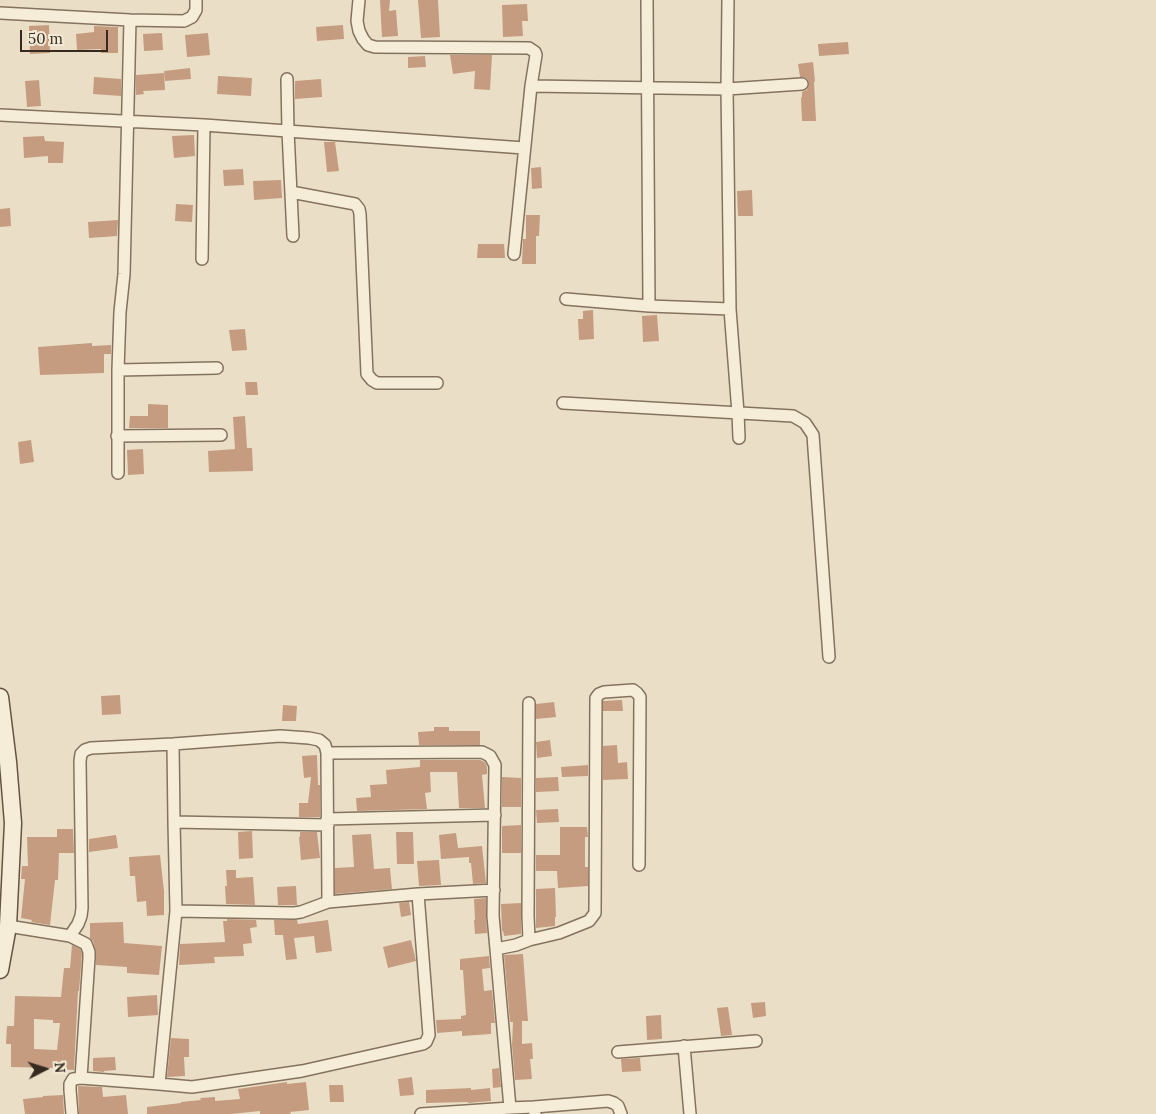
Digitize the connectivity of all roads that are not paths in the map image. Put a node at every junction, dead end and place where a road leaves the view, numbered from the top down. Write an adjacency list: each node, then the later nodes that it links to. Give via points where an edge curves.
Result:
1 (196, 0): 6 (street, via 196,10 188,19)
2 (358, 0): 9 (street, via 359,31 368,45 529,48 536,55)
3 (647, 0): 10 (street)
4 (728, 0): 11 (street)
5 (0, 13): 6 (street)
6 (130, 20): 13 (street)
7 (287, 79): 15 (street)
8 (802, 84): 11 (street)
9 (531, 86): 10 (street); 16 (street)
10 (648, 87): 11 (street); 22 (street)
11 (727, 88): 23 (street)
12 (0, 115): 13 (street)
13 (127, 121): 14 (street); 25 (street, via 124,274)
14 (204, 125): 15 (street); 20 (street)
15 (288, 131): 16 (street); 17 (street)
16 (524, 148): 19 (street)
17 (291, 192): 18 (street); 26 (street, via 355,204 359,209 367,374 378,383)
18 (293, 236)
19 (514, 254)
20 (202, 259)
21 (566, 300): 22 (street)
22 (649, 306): 23 (street)
23 (730, 309): 28 (street)
24 (217, 368): 25 (street)
25 (118, 370): 30 (street)
26 (437, 383)
27 (563, 403): 28 (street)
28 (738, 413): 31 (street); 33 (street, via 793,416 804,423 813,435)
29 (221, 435): 30 (street)
30 (117, 436): 32 (street)
31 (739, 438)
32 (118, 474)
33 (829, 657)
34 (0, 697): 38 (main road)
35 (529, 703): 49 (street)
36 (173, 744): 37 (street, via 280,736 318,740 325,745); 40 (street); 48 (street, via 91,748 81,754 82,908 78,924)
37 (327, 753): 39 (street, via 482,752 490,756 495,765); 41 (street)
38 (4, 762): 47 (main road, via 13,824)
39 (495, 815): 41 (street); 43 (street)
40 (174, 822): 41 (street); 46 (street)
41 (328, 822): 45 (street)
42 (639, 866): 49 (street, via 640,697 633,690 604,692 596,698 594,913 589,921)
43 (494, 890): 44 (street); 50 (street)
44 (418, 894): 45 (street); 56 (street, via 429,1035 426,1042 302,1071 192,1087)
45 (328, 902): 46 (street, via 294,913)
46 (176, 911): 56 (street)
47 (8, 926): 48 (street); 51 (main road)
48 (70, 936): 55 (street, via 86,944 89,952)
49 (530, 940): 50 (street)
50 (496, 949): 57 (street)
51 (0, 970)
52 (756, 1041): 53 (street)
53 (684, 1046): 54 (street); 62 (street)
54 (618, 1052)
55 (81, 1078): 56 (street); 59 (street, via 73,1079 70,1084)
56 (159, 1084)
57 (510, 1108): 58 (street); 60 (street)
58 (535, 1110): 61 (street, via 608,1101 618,1106)
59 (72, 1114)
60 (423, 1114)
61 (621, 1114)
62 (690, 1114)

